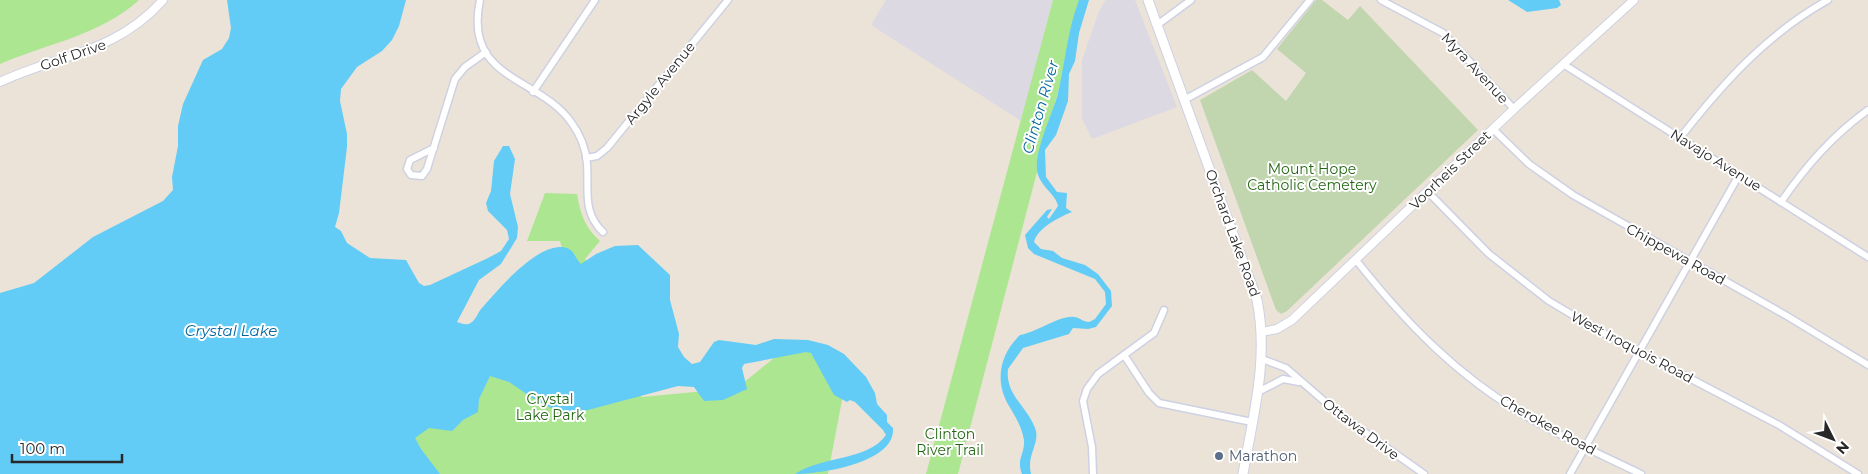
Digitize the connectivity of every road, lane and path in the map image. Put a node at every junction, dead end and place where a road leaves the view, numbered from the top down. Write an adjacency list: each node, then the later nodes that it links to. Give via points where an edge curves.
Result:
1 (163, 0): 14 (street, Golf Drive, via 135,26 107,44)
2 (480, 0): 12 (street, via 478,24)
3 (595, 0): 15 (street)
4 (728, 0): 22 (street, Argyle Avenue, via 607,148 597,156)
5 (1148, 0): 11 (main road, Orchard Lake Road)
6 (1191, 0): 11 (street)
7 (1310, 0): 16 (street, via 1263,57)
8 (1381, 0): 17 (street, Myra Avenue, via 1443,32)
9 (1634, 0): 13 (street, Voorheis Street)
10 (1828, 0): 20 (street, via 1790,24 1754,53 1724,83)
11 (1157, 25): 16 (main road, Orchard Lake Road)
12 (486, 52): 15 (street, via 502,72); 21 (street, via 455,79)
13 (1563, 64): 17 (street, Voorheis Street); 20 (street, Navajo Avenue)
14 (0, 82)
15 (533, 92): 22 (street, via 570,120)
16 (1184, 100): 31 (main road, Orchard Lake Road, via 1253,285)
17 (1514, 110): 19 (street, Voorheis Street)
18 (1868, 110): 25 (street, via 1817,154)
19 (1493, 130): 24 (street, Voorheis Street); 29 (street, Chippewa Road, via 1553,182)
20 (1680, 138): 23 (street, Navajo Avenue)
21 (434, 148): 21 (street, via 410,160 407,169 411,175 425,174)
22 (586, 158): 26 (street, via 587,205 592,219)
23 (1738, 175): 25 (street, Navajo Avenue); 29 (street)
24 (1428, 192): 28 (street, Voorheis Street); 32 (street, West Iroquois Road, via 1517,277 1567,312)
25 (1782, 202): 27 (street, Navajo Avenue)
26 (603, 232)
27 (1868, 257)
28 (1356, 260): 31 (street, Voorheis Street, via 1292,320 1277,329); 39 (street, Cherokee Road, via 1398,313 1455,366 1510,407)
29 (1689, 261): 32 (street); 35 (street, Chippewa Road)
30 (1164, 310): 33 (street, via 1154,333)
31 (1262, 332): 34 (main road, Orchard Lake Road)
32 (1640, 352): 39 (street); 45 (street, West Iroquois Road, via 1780,425)
33 (1124, 355): 38 (street, via 1149,393 1159,402); 40 (street, via 1098,374 1083,401 1092,447)
34 (1262, 359): 36 (street, Ottawa Drive, via 1284,366); 37 (main road, Orchard Lake Road)
35 (1868, 365)
36 (1300, 382): 37 (street, via 1283,379); 42 (street, Ottawa Drive)
37 (1258, 392): 38 (main road, Orchard Lake Road)
38 (1252, 422): 41 (main road, Orchard Lake Road)
39 (1587, 448): 43 (street); 44 (street, Cherokee Road)
40 (1093, 474)
41 (1243, 474)
42 (1424, 474)
43 (1570, 474)
44 (1641, 474)
45 (1858, 474)

